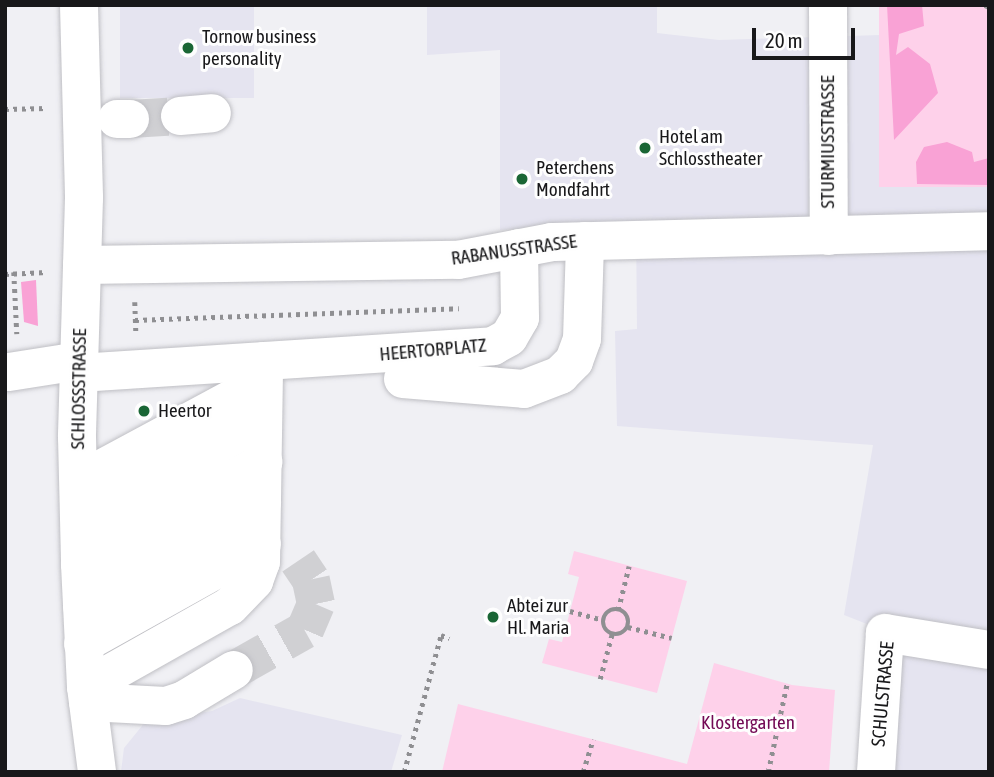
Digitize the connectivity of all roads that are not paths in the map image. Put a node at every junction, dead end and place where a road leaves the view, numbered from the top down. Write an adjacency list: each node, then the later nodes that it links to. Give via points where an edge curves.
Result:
1 (79, 5): 7 (street, SCHLOSSSTRASSE)
2 (828, 5): 4 (street, STURMIUSSTRASSE)
3 (989, 231): 4 (street, RABANUSSTRASSE)
4 (829, 236): 5 (street, RABANUSSTRASSE)
5 (585, 241): 6 (street, RABANUSSTRASSE); 10 (street, via 582,339 574,361 560,375 524,389)
6 (519, 248): 7 (street, RABANUSSTRASSE, via 458,260); 11 (street, HEERTORPLATZ, via 520,318 509,337 493,346)
7 (82, 265): 8 (street, SCHLOSSSTRASSE)
8 (79, 367): 9 (street, HEERTORPLATZ); 11 (street, HEERTORPLATZ); 13 (street, SCHLOSSSTRASSE)
9 (9, 372)
10 (403, 379)
11 (263, 387): 12 (street); 13 (street, HEERTORPLATZ); 15 (street, HEERTORPLATZ)
12 (262, 462): 14 (street); 17 (street)
13 (79, 481): 15 (street, SCHLOSSSTRASSE)
14 (262, 502): 16 (street); 18 (street)
15 (80, 523): 17 (street, SCHLOSSSTRASSE)
16 (262, 544): 19 (street); 22 (street, via 254,581 230,606)
17 (80, 564): 18 (street, SCHLOSSSTRASSE)
18 (82, 606): 19 (street, SCHLOSSSTRASSE)
19 (83, 644): 22 (street, SCHLOSSSTRASSE)
20 (989, 650): 24 (street, SCHULSTRASSE, via 885,633)
21 (234, 670): 22 (street, via 166,706)
22 (87, 695): 23 (street, SCHLOSSSTRASSE)
23 (97, 772)
24 (876, 772)

